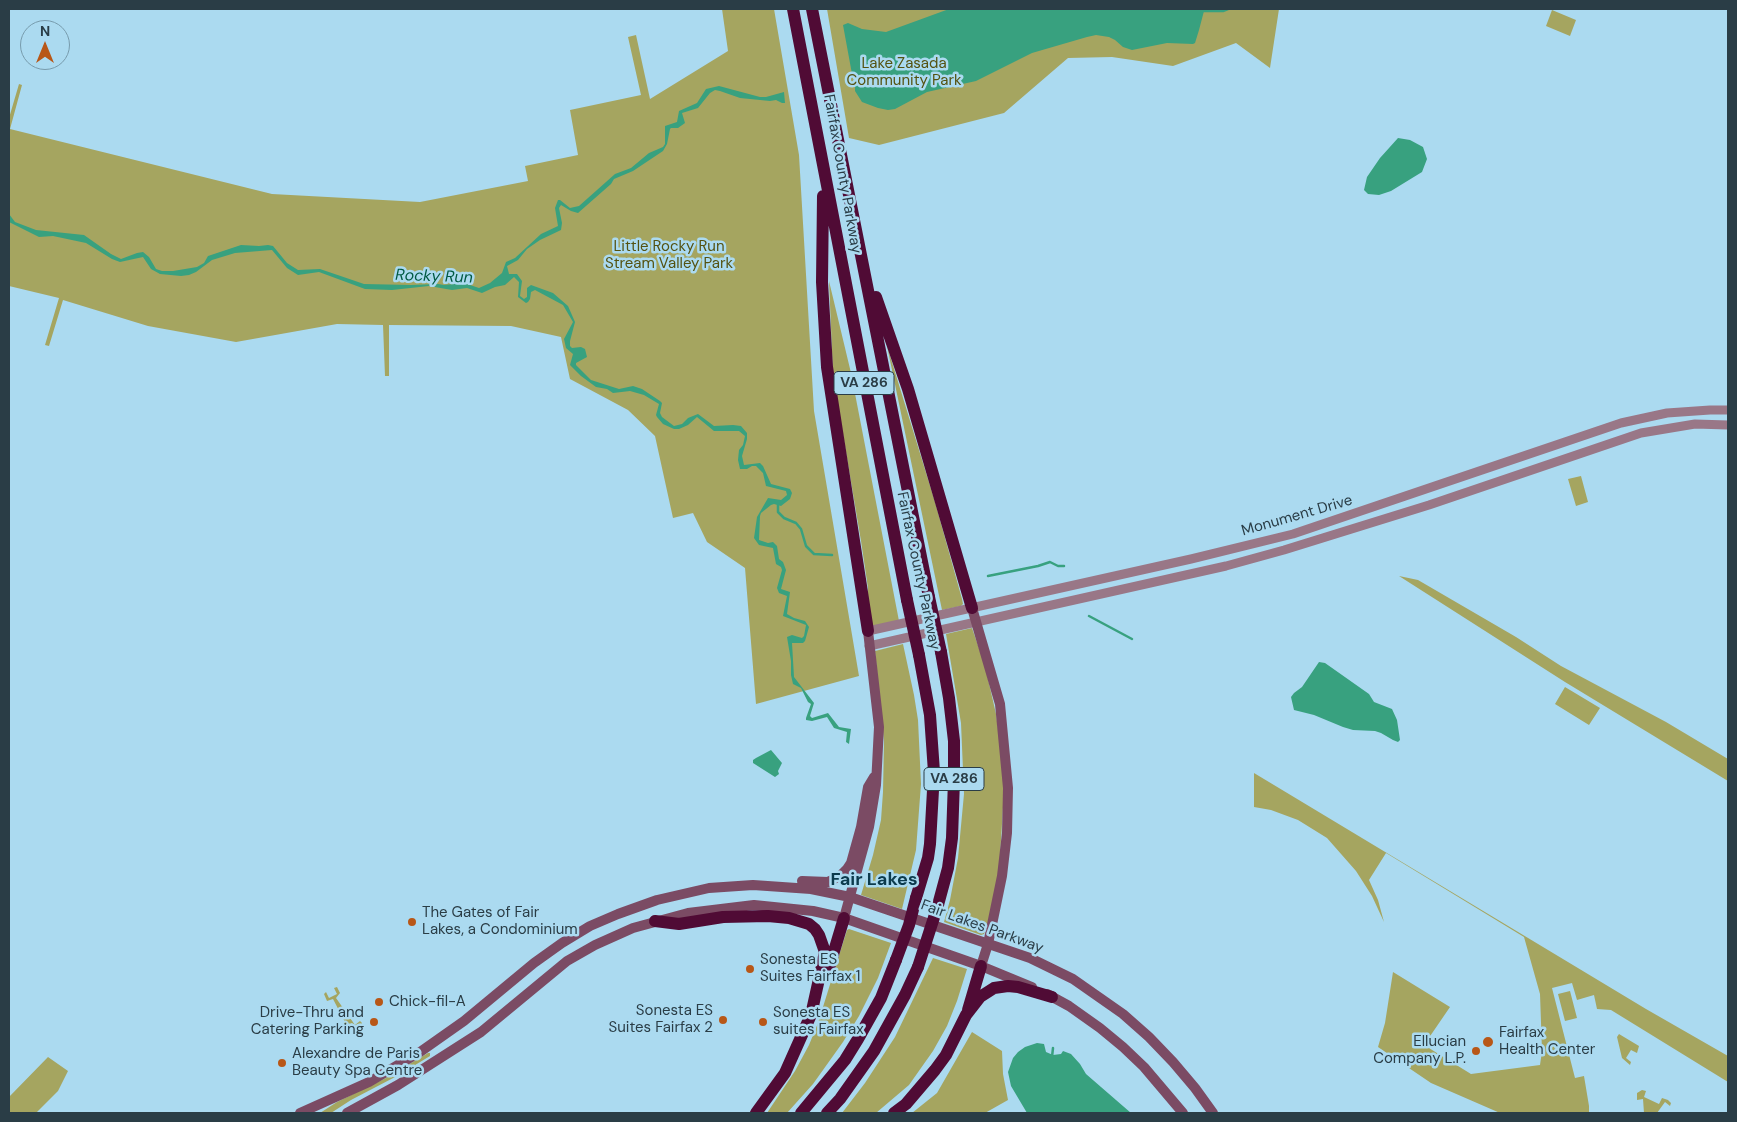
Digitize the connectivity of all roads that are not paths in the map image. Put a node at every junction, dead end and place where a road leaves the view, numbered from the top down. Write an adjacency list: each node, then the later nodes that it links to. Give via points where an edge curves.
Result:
1 (793, 9): 3 (highway, Fairfax County Parkway / VA 286)
2 (812, 9): 4 (highway, Fairfax County Parkway / VA 286)
3 (823, 166): 9 (highway, via 822,282 827,367); 24 (highway, Fairfax County Parkway / VA 286, bridge, via 930,715 933,819 928,858 909,926 881,998 845,1060)
4 (859, 245): 7 (highway, via 908,389); 25 (highway, Fairfax County Parkway / VA 286, bridge, via 949,698 954,780 948,868 918,967 874,1050)
5 (1728, 410): 7 (street, Monument Drive, via 1674,412 1621,423 1293,534)
6 (1728, 425): 8 (street, Monument Drive, via 1695,424 1641,433 1429,505 1274,553 1182,577)
7 (972, 608): 8 (main road); 9 (street, Monument Drive)
8 (977, 622): 10 (street, Monument Drive); 16 (main road, via 1000,704 1008,788 1003,868)
9 (868, 631): 10 (main road)
10 (869, 646): 11 (main road, via 879,727)
11 (876, 773): 12 (main road, via 868,787 851,863 840,876 822,883 750,878); 13 (main road, via 871,816)
12 (720, 887): 13 (main road, Fair Lakes Parkway, via 785,886); 21 (main road, Fair Lakes Parkway, via 656,900 590,926 541,958 464,1021 420,1052 369,1082)
13 (850, 897): 14 (main road); 16 (main road, Fair Lakes Parkway)
14 (844, 918): 15 (main road, via 754,905 688,913); 17 (main road); 20 (highway)
15 (655, 921): 20 (highway, via 679,924 723,917 768,916 809,924 819,935 825,952); 22 (main road, via 608,939 567,961 481,1032)
16 (988, 944): 17 (main road); 28 (main road, Fair Lakes Parkway, via 1030,958 1073,980 1123,1014 1173,1062)
17 (981, 966): 18 (main road); 19 (highway)
18 (1052, 997): 19 (highway, via 1018,987 994,988 980,997); 27 (main road, via 1123,1047)
19 (966, 1014): 26 (highway, via 936,1070)
20 (811, 1016): 23 (highway, via 785,1073)
21 (300, 1113)
22 (347, 1113)
23 (756, 1113)
24 (801, 1113)
25 (827, 1113)
26 (894, 1113)
27 (1183, 1113)
28 (1213, 1113)

